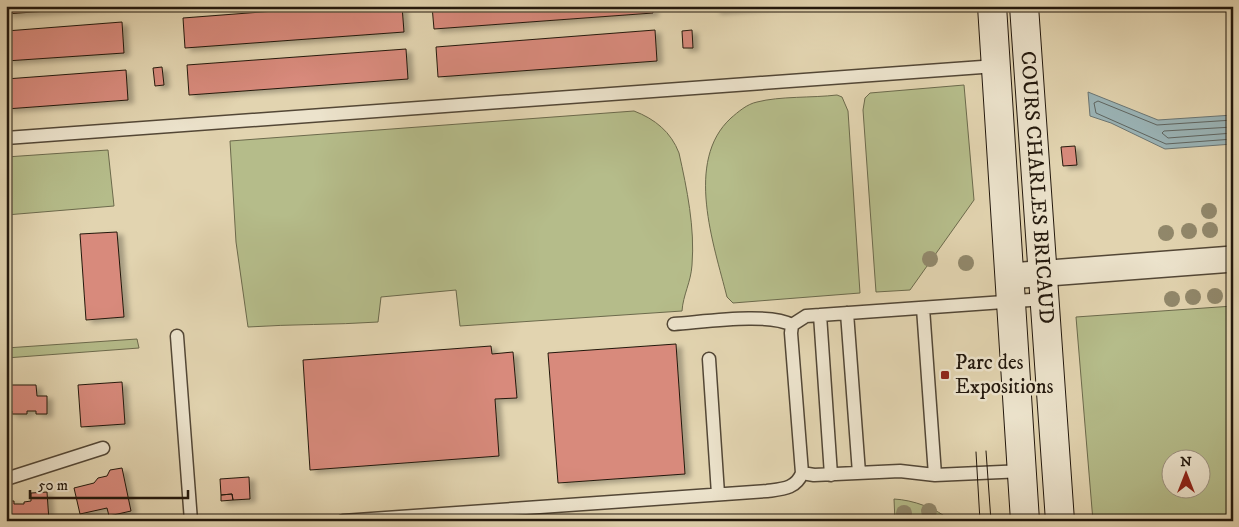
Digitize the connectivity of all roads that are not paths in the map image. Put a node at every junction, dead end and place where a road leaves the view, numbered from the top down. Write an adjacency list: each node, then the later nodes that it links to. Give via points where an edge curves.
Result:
1 (992, 6): 3 (main road, COURS CHARLES BRICAUD)
2 (1024, 6): 6 (main road, COURS CHARLES BRICAUD)
3 (996, 66): 4 (lane); 7 (main road, COURS CHARLES BRICAUD)
4 (6, 138)
5 (1233, 259): 6 (street)
6 (1044, 286): 7 (street); 26 (main road, COURS CHARLES BRICAUD)
7 (1010, 289): 8 (lane); 16 (main road, COURS CHARLES BRICAUD)
8 (922, 308): 9 (lane); 20 (lane)
9 (848, 313): 10 (lane); 18 (lane)
10 (820, 315): 12 (lane, via 806,316); 19 (lane)
11 (674, 324): 12 (lane, via 762,318)
12 (792, 325): 17 (lane, via 790,333)
13 (178, 336): 23 (lane)
14 (709, 359): 22 (lane)
15 (103, 448): 21 (lane)
16 (1022, 471): 20 (lane); 25 (main road, COURS CHARLES BRICAUD)
17 (802, 472): 19 (lane); 22 (lane, via 799,481 788,489)
18 (859, 473): 19 (lane); 20 (lane, via 900,471)
19 (830, 475)
20 (935, 475)
21 (6, 479)
22 (718, 494): 24 (lane)
23 (191, 521)
24 (343, 521)
25 (1025, 521)
26 (1060, 521)

